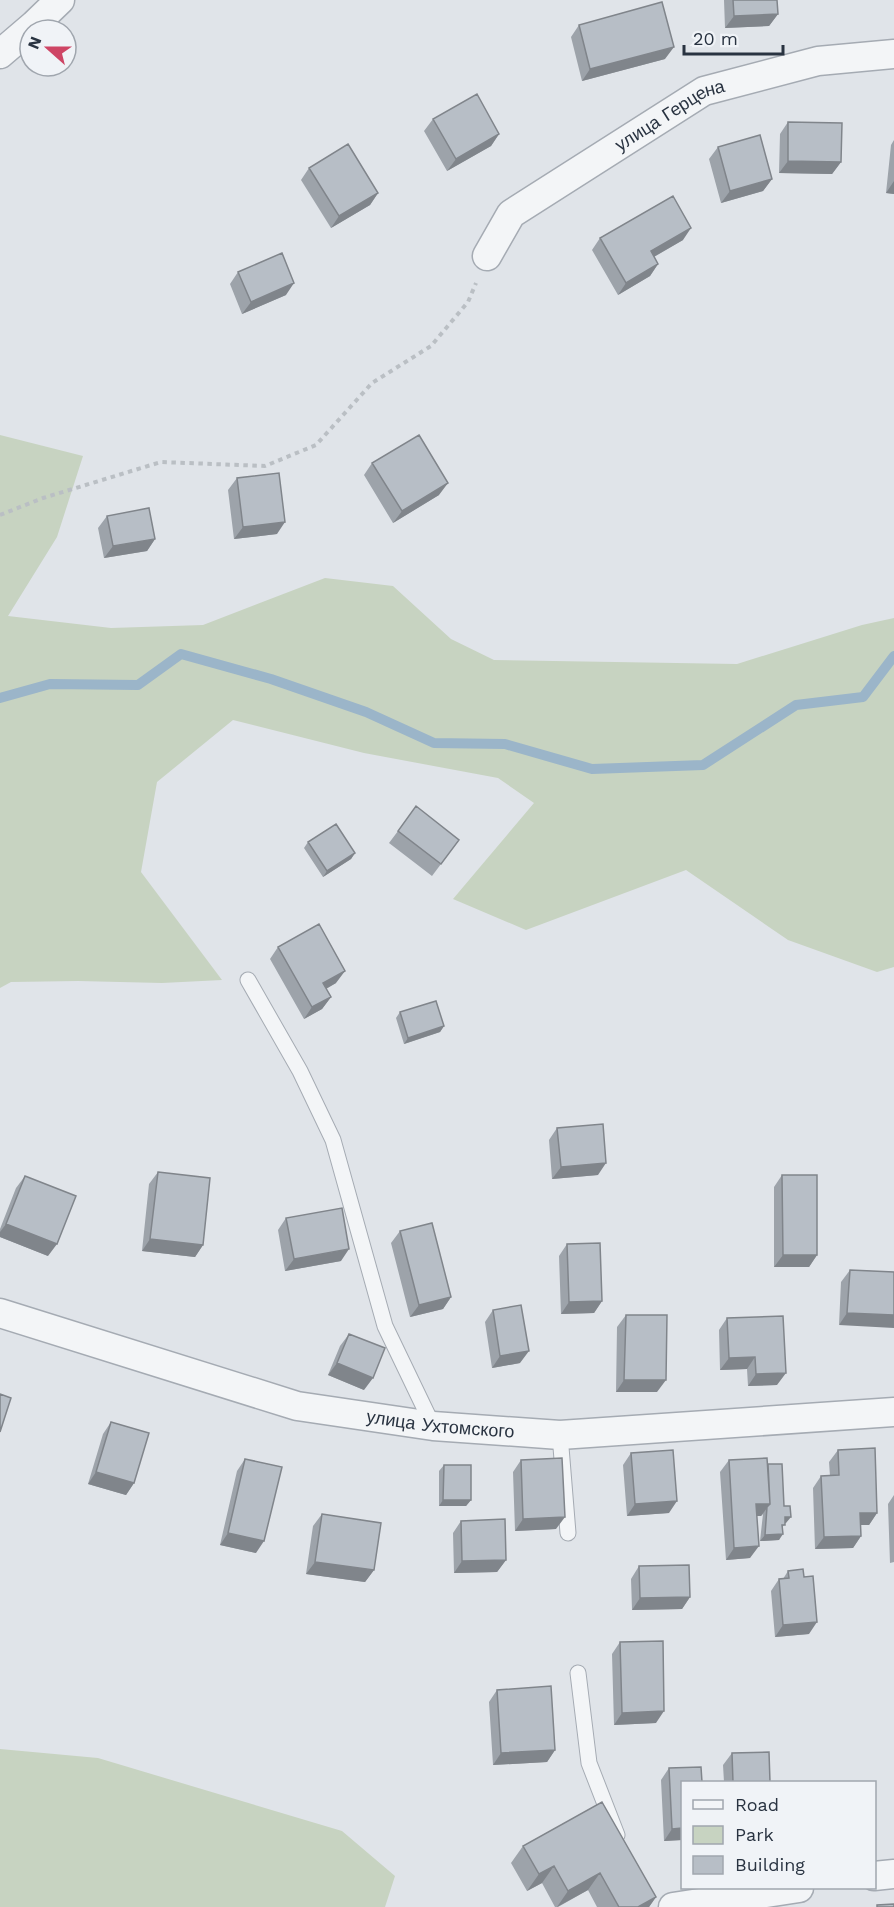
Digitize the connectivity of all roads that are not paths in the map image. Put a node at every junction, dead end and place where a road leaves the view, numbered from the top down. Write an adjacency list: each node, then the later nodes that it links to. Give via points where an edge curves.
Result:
1 (60, 0): 2 (street)
2 (0, 54)
3 (894, 54): 4 (street, улица Герцена, via 818,61 704,91 511,214)
4 (487, 256)
5 (248, 980): 8 (lane, via 300,1071 333,1140 385,1326)
6 (0, 1313): 8 (street, улица Ухтомского, via 297,1406)
7 (894, 1412): 9 (street, улица Ухтомского)
8 (433, 1426): 9 (street, улица Ухтомского)
9 (560, 1436): 10 (lane)
10 (568, 1533)
11 (578, 1673): 12 (lane, via 590,1763)
12 (622, 1848)
13 (894, 1874): 14 (street)
14 (876, 1876)
15 (785, 1889): 16 (street)
16 (669, 1905)

